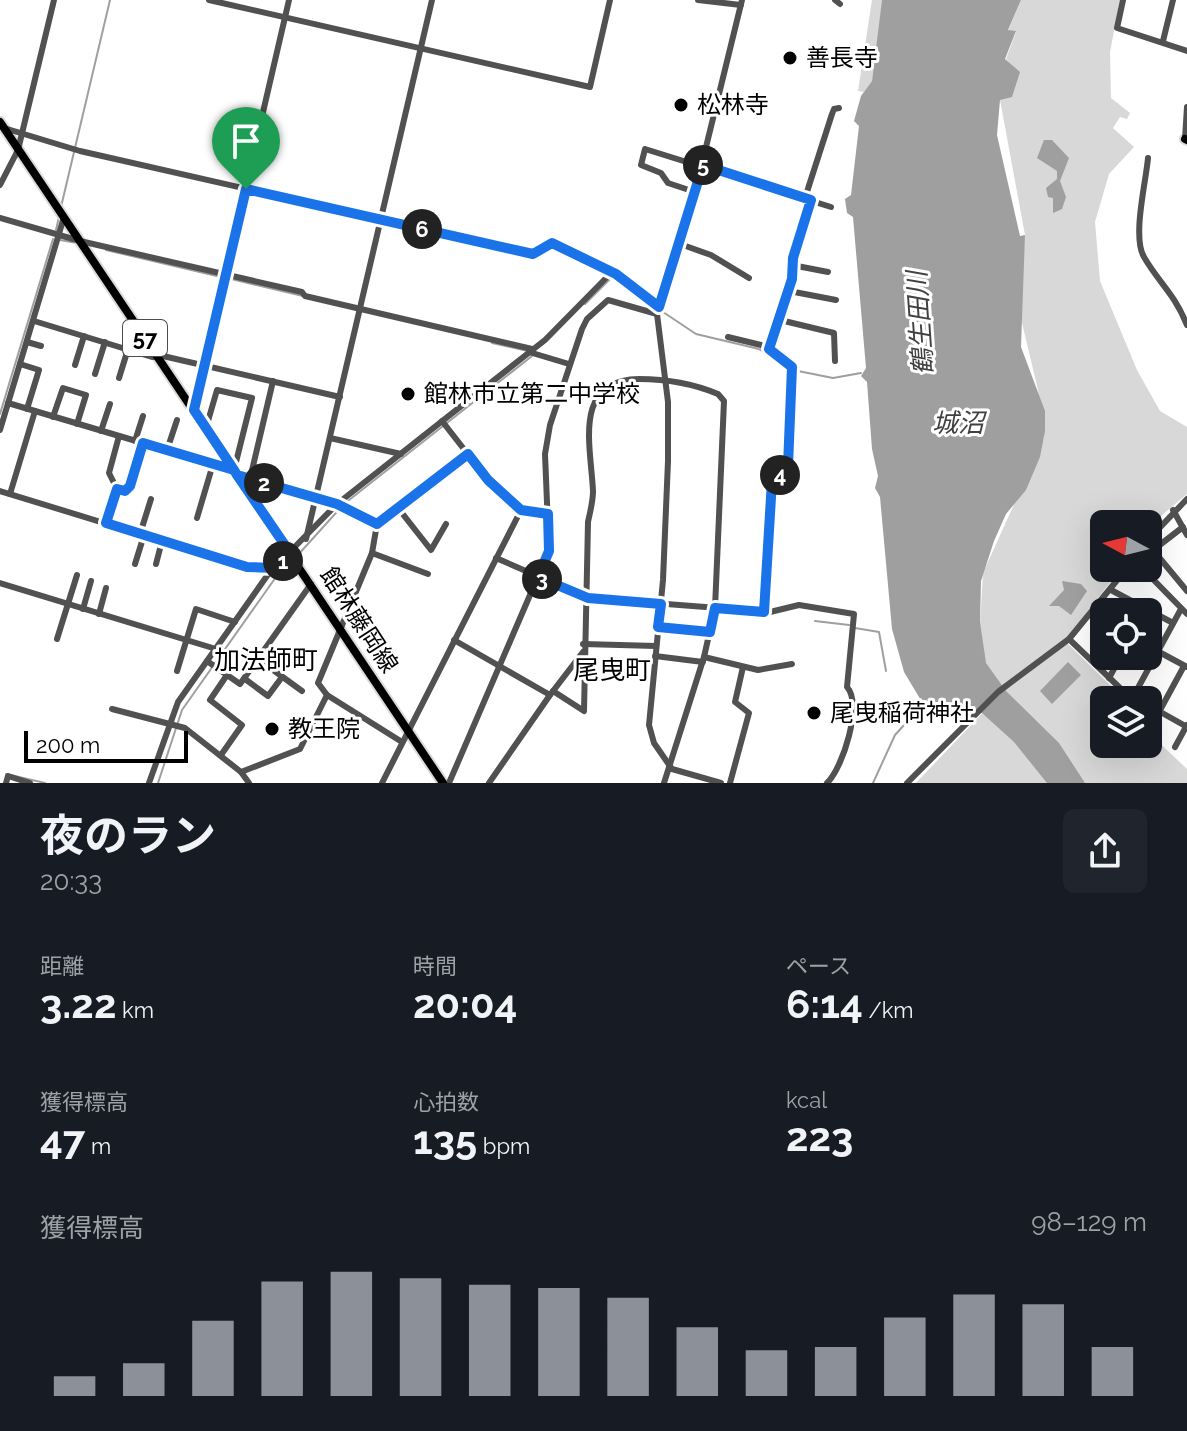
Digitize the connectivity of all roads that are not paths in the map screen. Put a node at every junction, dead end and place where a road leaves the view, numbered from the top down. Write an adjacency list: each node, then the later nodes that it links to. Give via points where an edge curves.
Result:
1 (54, 0): 17 (street)
2 (209, 0): 10 (street)
3 (289, 0): 10 (street)
4 (432, 0): 12 (street)
5 (610, 0): 12 (street, via 590,87)
6 (698, 0): 9 (street)
7 (1123, 0): 11 (street, via 1117,28)
8 (1173, 0): 11 (street)
9 (742, 3): 21 (street)
10 (285, 18): 12 (street); 23 (street)
11 (1163, 41): 13 (street)
12 (421, 49): 29 (street)
13 (1187, 51)
14 (1187, 107): 18 (street)
15 (839, 108): 25 (street, via 832,114)
16 (1, 126): 17 (street); 19 (main road, 館林藤岡線 / 57)
17 (22, 134): 19 (street); 23 (street)
18 (1186, 139)
19 (18, 150): 22 (street); 27 (main road, 館林藤岡線 / 57)
20 (1148, 158): 44 (street, via 1141,250 1170,289)
21 (703, 165): 24 (street); 24 (street, via 645,149 641,165 661,173 668,183); 25 (street)
22 (0, 185)
23 (246, 189): 29 (street); 36 (street)
24 (695, 192): 32 (street)
25 (808, 199): 26 (street); 33 (street)
26 (831, 207)
27 (64, 217): 30 (street); 31 (main road, 館林藤岡線 / 57)
28 (0, 218): 30 (street)
29 (380, 220): 35 (street, via 533,254 552,243); 40 (street)
30 (58, 238): 31 (street); 43 (street)
31 (80, 241): 36 (street); 53 (main road, 館林藤岡線 / 57)
32 (680, 244): 37 (street); 41 (street)
33 (792, 265): 34 (street); 38 (street)
34 (828, 272)
35 (611, 273): 41 (street); 52 (street)
36 (226, 274): 40 (street); 58 (street)
37 (749, 278)
38 (789, 291): 39 (street); 42 (street)
39 (836, 300)
40 (360, 309): 52 (street); 63 (street)
41 (658, 310): 56 (street, via 616,300 600,305 587,319); 61 (street)
42 (780, 320): 51 (street); 54 (street, via 834,333)
43 (34, 321): 45 (street); 47 (street)
44 (1187, 325)
45 (84, 336): 48 (street); 57 (street)
46 (728, 337): 51 (street)
47 (27, 342): 49 (street); 55 (street)
48 (105, 342): 50 (street); 59 (street)
49 (41, 346)
50 (128, 349): 53 (street); 60 (street)
51 (769, 349): 132 (street, via 792,370 788,466 772,481)
52 (531, 351): 56 (street); 72 (street)
53 (157, 356): 58 (street); 67 (main road, 館林藤岡線 / 57)
54 (835, 361)
55 (20, 364): 64 (street); 66 (street, via 39,370)
56 (569, 364): 96 (street, via 547,439)
57 (75, 365)
58 (205, 366): 62 (street); 67 (street)
59 (95, 374)
60 (119, 378)
61 (665, 380): 126 (street, via 615,380 594,404); 129 (street, via 668,461); 130 (street, via 710,391 724,401)
62 (273, 381): 63 (street); 85 (street)
63 (340, 397): 78 (street)
64 (8, 403): 66 (street); 75 (street)
65 (110, 404): 76 (street)
66 (27, 409): 68 (street)
67 (194, 410): 74 (main road, 館林藤岡線 / 57)
68 (35, 411): 70 (street); 88 (street)
69 (143, 416): 79 (street)
70 (53, 417): 73 (street); 73 (street, via 63,388 74,391 86,395)
71 (177, 420): 80 (street)
72 (442, 421): 81 (street); 82 (street)
73 (77, 424): 76 (street)
74 (206, 428): 84 (main road, 館林藤岡線 / 57); 84 (street, via 217,390 252,398)
75 (0, 430)
76 (101, 431): 77 (street)
77 (119, 436): 79 (street); 86 (street, via 109,473)
78 (330, 438): 81 (street); 89 (street)
79 (139, 442): 80 (street); 86 (street, via 130,486)
80 (167, 450): 83 (street)
81 (401, 454): 92 (street)
82 (468, 454): 93 (street); 94 (street)
83 (213, 464): 84 (street); 97 (street)
84 (236, 473): 85 (street); 109 (main road, 館林藤岡線 / 57)
85 (250, 479): 89 (street)
86 (117, 489): 98 (street)
87 (0, 491): 88 (street)
88 (10, 494): 98 (street)
89 (316, 498): 92 (street); 105 (street)
90 (151, 499): 103 (street)
91 (1187, 499): 95 (street)
92 (337, 504): 100 (street); 105 (street)
93 (398, 508): 100 (street); 101 (street, via 431,550)
94 (521, 510): 96 (street); 110 (street)
95 (1173, 510): 99 (street); 102 (street)
96 (548, 514): 117 (street, via 549,551)
97 (197, 518)
98 (106, 523): 103 (street)
99 (1162, 523)
100 (377, 524): 108 (street)
101 (446, 524)
102 (1183, 527): 104 (street); 107 (street)
103 (142, 534): 106 (street); 111 (street)
104 (1187, 535)
105 (306, 539): 109 (street)
106 (162, 541): 112 (street); 114 (street, via 247,567)
107 (1162, 543)
108 (372, 553): 115 (street); 139 (street)
109 (291, 554): 114 (street); 122 (main road, 館林藤岡線 / 57)
110 (496, 558): 117 (street); 144 (street)
111 (135, 564)
112 (156, 564)
113 (1162, 565): 125 (street)
114 (275, 568): 136 (street)
115 (428, 574)
116 (77, 575): 128 (street)
117 (538, 577): 126 (street); 155 (street)
118 (91, 581): 131 (street)
119 (1117, 582): 124 (street)
120 (1155, 582): 133 (street)
121 (0, 583): 128 (street)
122 (311, 584): 139 (main road, 館林藤岡線 / 57); 151 (street)
123 (106, 588): 134 (street)
124 (1111, 590): 127 (street); 137 (street)
125 (1187, 591)
126 (588, 598): 129 (street); 147 (street)
127 (1104, 598)
128 (68, 604): 131 (street); 141 (street)
129 (661, 604): 130 (street); 138 (street)
130 (715, 608): 132 (street); 140 (street)
131 (83, 609): 134 (street)
132 (764, 612): 190 (street, via 799,605 854,614 847,687 854,694 855,708)
133 (1184, 612): 137 (street)
134 (99, 614): 143 (street)
135 (1090, 615): 142 (street)
136 (235, 622): 143 (street, via 196,609); 148 (street)
137 (1173, 623): 145 (street)
138 (658, 627): 140 (street); 146 (street)
139 (341, 628): 167 (street, via 319,676); 173 (main road, 館林藤岡線 / 57)
140 (710, 632): 152 (street)
141 (57, 639)
142 (1069, 639): 162 (street); 191 (street, via 1013,680)
143 (187, 640): 148 (street); 159 (street)
144 (454, 640): 155 (street); 173 (street)
145 (1162, 642)
146 (656, 646): 147 (street); 150 (street)
147 (583, 648): 166 (street); 166 (street, via 584,711)
148 (216, 649): 153 (street)
149 (1162, 654): 156 (street)
150 (655, 656): 152 (street); 177 (street, via 649,730)
151 (258, 659): 161 (street); 163 (street)
152 (704, 660): 157 (street); 177 (street)
153 (207, 661): 160 (street); 171 (street)
154 (792, 664): 157 (street)
155 (500, 665): 166 (street); 185 (street)
156 (1186, 666): 168 (street)
157 (743, 667): 189 (street, via 735,702 749,713)
158 (1113, 670): 162 (street)
159 (177, 671)
160 (227, 675): 163 (street, via 240,684); 176 (street, via 210,700 242,725)
161 (282, 677): 163 (street, via 268,696); 165 (street)
162 (1109, 678): 164 (street)
163 (245, 679)
164 (1119, 686)
165 (302, 691)
166 (551, 693): 186 (street)
167 (327, 695): 174 (street); 178 (street, via 300,749)
168 (1162, 707)
169 (112, 709): 171 (street)
170 (1162, 714): 172 (street)
171 (168, 725): 176 (street, via 185,728); 182 (street)
172 (1187, 726): 175 (street)
173 (408, 731): 174 (street); 184 (main road, 館林藤岡線 / 57)
174 (402, 742): 179 (street)
175 (1175, 747)
176 (221, 755): 178 (street)
177 (669, 767): 187 (street); 188 (street)
178 (241, 772): 183 (street)
179 (385, 782)
180 (6, 783): 181 (street, via 8,776)
181 (30, 783)
182 (149, 783)
183 (249, 783)
184 (443, 783)
185 (449, 783)
186 (489, 783)
187 (664, 783)
188 (721, 783)
189 (730, 783)
190 (827, 783)
191 (907, 783)

